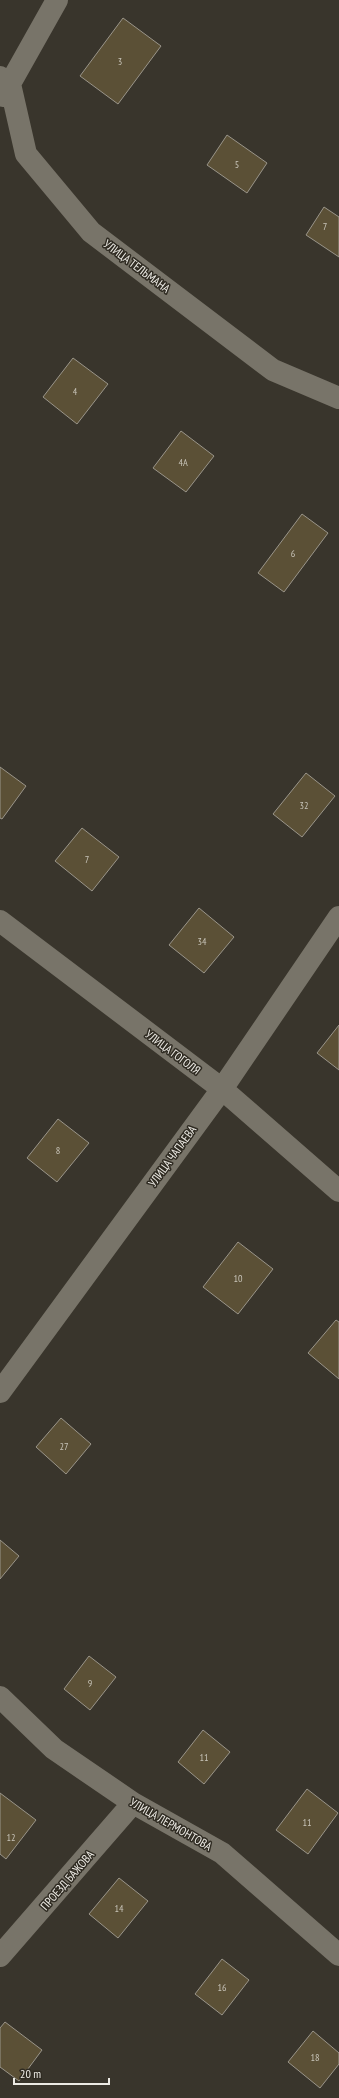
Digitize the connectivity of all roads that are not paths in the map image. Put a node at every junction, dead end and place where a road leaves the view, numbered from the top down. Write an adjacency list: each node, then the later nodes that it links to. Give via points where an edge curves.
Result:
1 (57, 0): 2 (street)
2 (3, 87): 3 (street, УЛИЦА ТЕЛЬМАНА, via 26,154 91,232 273,370)
3 (339, 398)
4 (339, 917): 6 (street, УЛИЦА ЧАПАЕВА)
5 (0, 921): 6 (street, УЛИЦА ГОГОЛЯ)
6 (222, 1089): 7 (street, УЛИЦА ГОГОЛЯ); 8 (street, УЛИЦА ЧАПАЕВА)
7 (339, 1191)
8 (0, 1392)
9 (0, 1697): 10 (street, УЛИЦА ЛЕРМОНТОВА, via 54,1749)
10 (133, 1803): 11 (street, УЛИЦА ЛЕРМОНТОВА, via 222,1853); 12 (street, ПРОЕЗД БАЖОВА)
11 (339, 1955)
12 (0, 1956)

